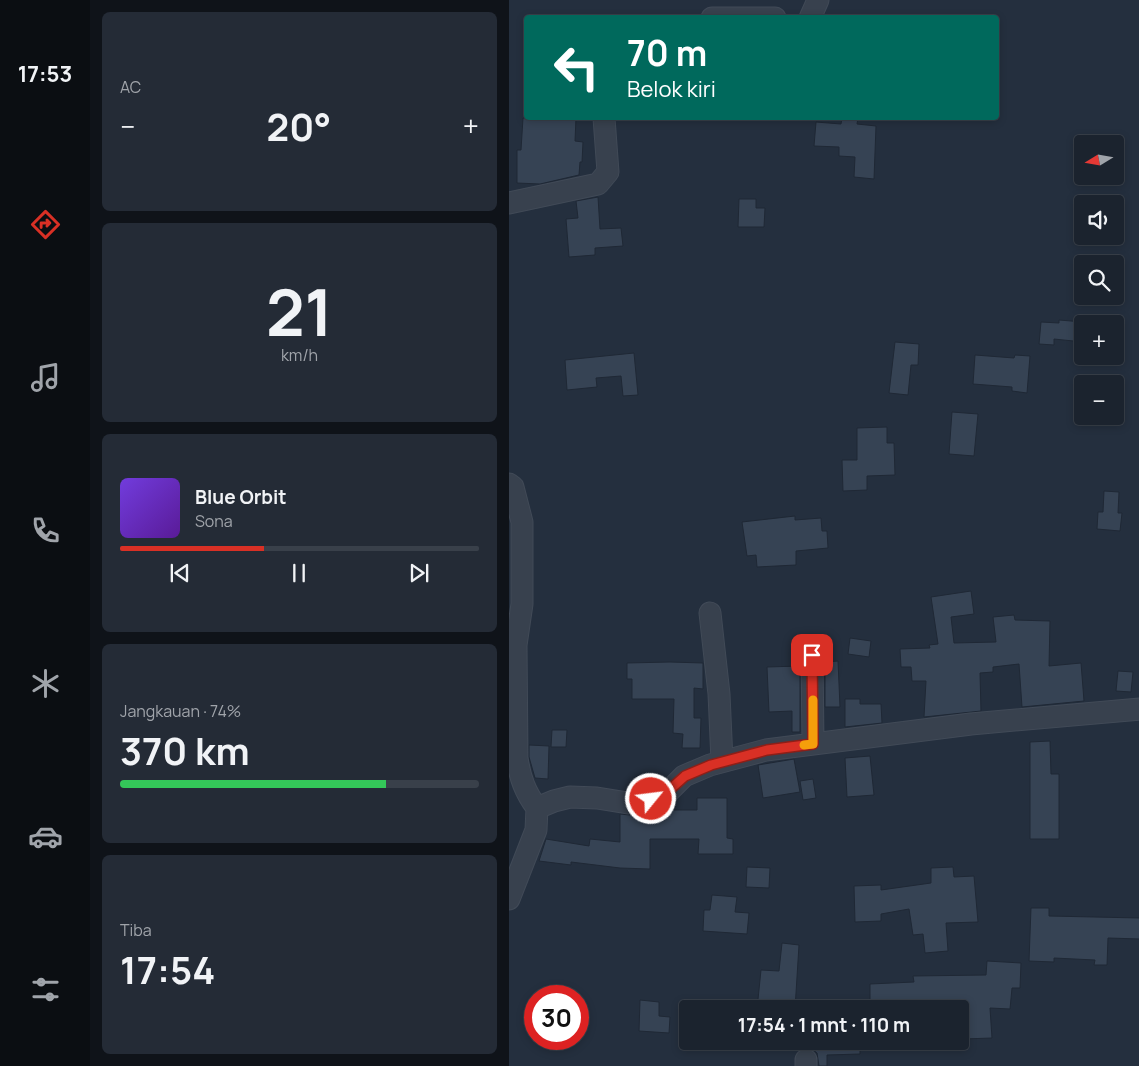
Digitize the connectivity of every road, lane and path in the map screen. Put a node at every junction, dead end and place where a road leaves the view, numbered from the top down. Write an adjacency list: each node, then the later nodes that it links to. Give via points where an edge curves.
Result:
1 (818, 0): 2 (street)
2 (811, 15)
3 (604, 120): 4 (street, via 609,172 605,180)
4 (509, 203)
5 (509, 484): 6 (street, via 519,506)
6 (515, 544): 12 (street, via 522,604 516,645 517,758 519,776)
7 (711, 612): 11 (street)
8 (812, 655): 10 (street)
9 (1139, 709): 10 (street, via 971,724)
10 (813, 744): 11 (street, via 767,750)
11 (722, 761): 12 (street, via 685,776 667,792 651,799 628,803 571,797)
12 (537, 808): 13 (street, via 536,830)
13 (509, 900)

